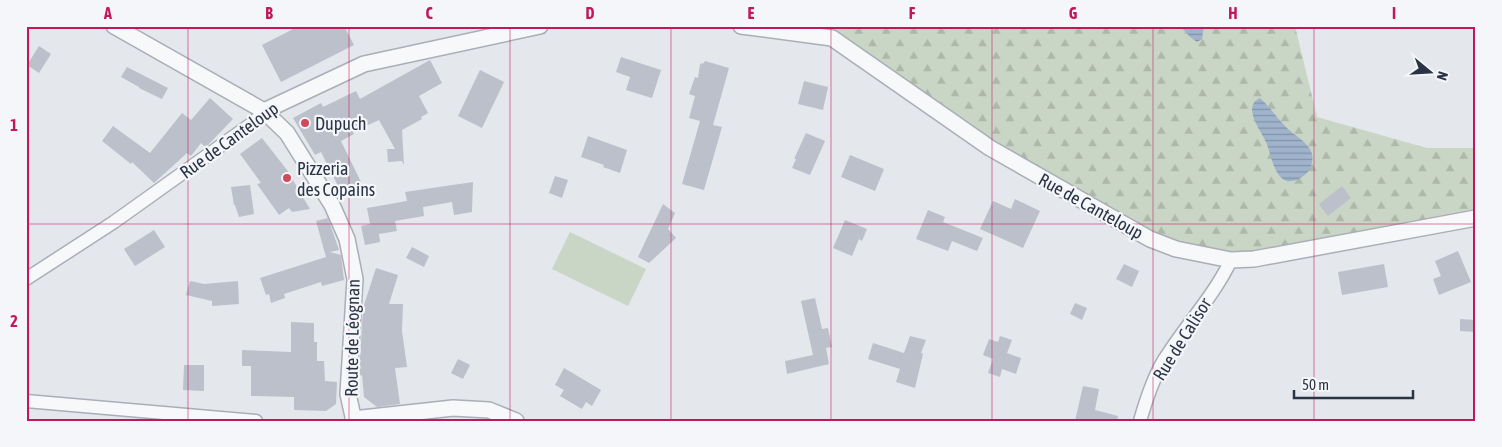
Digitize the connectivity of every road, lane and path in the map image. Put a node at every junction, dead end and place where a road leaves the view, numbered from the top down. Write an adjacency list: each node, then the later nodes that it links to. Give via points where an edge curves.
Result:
1 (114, 26): 5 (street, Route de Léognan)
2 (540, 26): 5 (street, Rue de Canteloup, via 364,64)
3 (741, 26): 4 (street, Rue de Canteloup)
4 (830, 32): 7 (street, Rue de Canteloup, via 990,148 1150,239 1176,249)
5 (264, 111): 8 (street, Rue de Canteloup, via 254,122 122,217); 10 (street, Route de Léognan, via 286,134 332,206 347,239 355,279 348,394)
6 (1476, 218): 7 (street, Rue de Canteloup, via 1254,259)
7 (1231, 260): 13 (street, Rue de Calisor, via 1164,360)
8 (26, 279)
9 (26, 401): 11 (street)
10 (352, 420): 12 (street, Route de Léognan, via 453,408 490,410)
11 (256, 421)
12 (516, 421)
13 (1140, 421)

